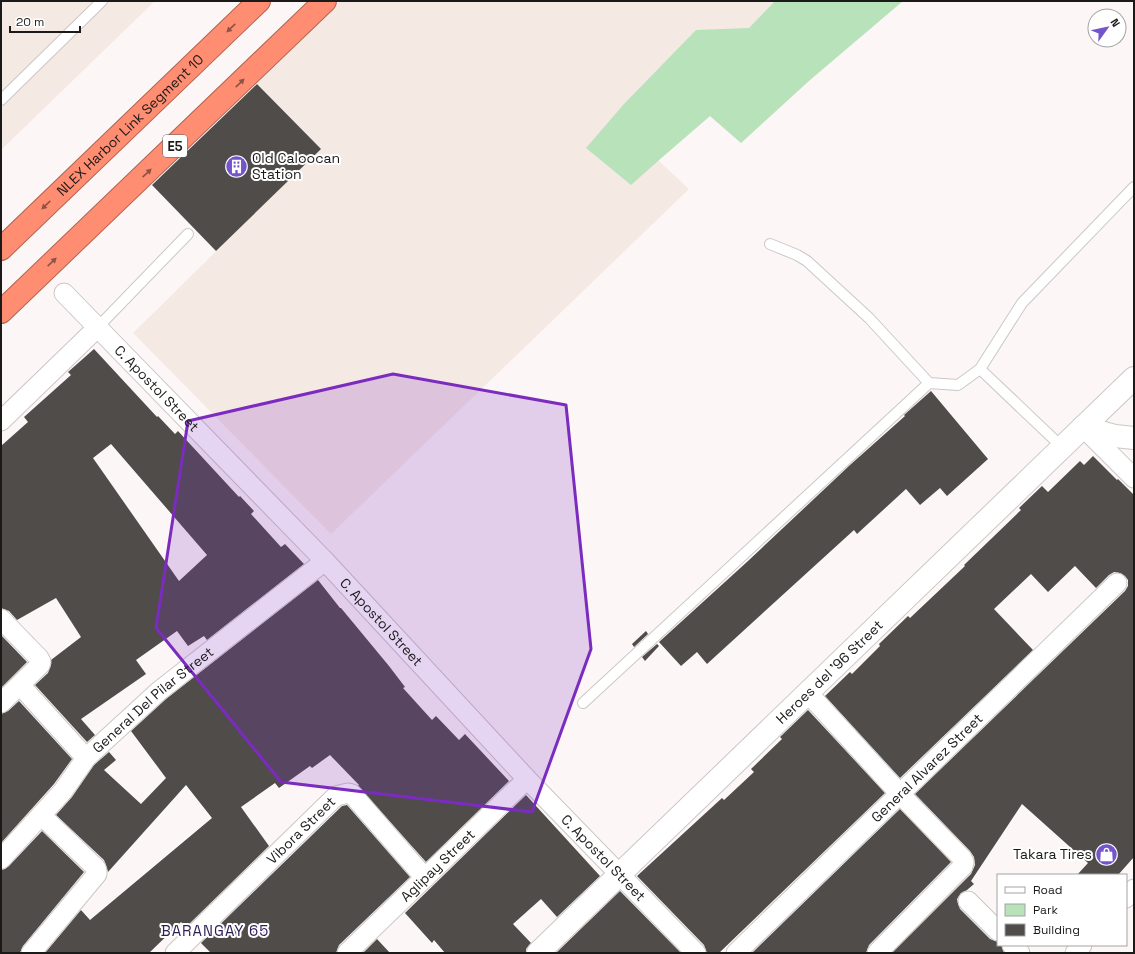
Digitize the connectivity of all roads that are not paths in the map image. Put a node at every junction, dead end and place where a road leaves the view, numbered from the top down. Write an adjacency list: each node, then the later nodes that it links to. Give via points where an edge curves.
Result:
1 (102, 1): 4 (lane)
2 (259, 1): 8 (highway, NLEX Harbor Link Segment 10, one-way to 8)
3 (325, 1): 9 (highway, E5, one-way to 3)
4 (1, 100)
5 (1134, 187): 14 (lane, via 1022,303)
6 (188, 234): 13 (lane)
7 (770, 244): 16 (lane, via 807,261 869,318)
8 (1, 249)
9 (24, 289): 11 (highway, E5); 12 (highway)
10 (64, 293): 13 (street, C. Apostol Street)
11 (1, 312)
12 (1, 316)
13 (98, 327): 17 (street); 22 (street, C. Apostol Street)
14 (980, 369): 16 (lane, via 958,385); 20 (lane)
15 (1134, 378): 18 (street, Heroes del '96 Street)
16 (929, 383): 28 (lane)
17 (1, 421)
18 (1083, 428): 19 (street); 20 (street, Heroes del '96 Street); 21 (street)
19 (1134, 438)
20 (1062, 447): 26 (street, Heroes del '96 Street)
21 (1134, 478)
22 (325, 562): 29 (street, General Del Pilar Street, via 159,691); 30 (street, C. Apostol Street)
23 (1117, 584): 31 (street, General Alvarez Street)
24 (1, 619): 25 (street, via 41,662)
25 (20, 685): 27 (street); 29 (street)
26 (808, 693): 31 (street); 34 (street, Heroes del '96 Street)
27 (1, 703)
28 (583, 703)
29 (86, 758): 32 (street, General Del Pilar Street, via 63,791)
30 (527, 779): 34 (street, C. Apostol Street); 35 (street, Aglipay Street)
31 (900, 794): 45 (street, General Alvarez Street); 46 (street, via 964,862 948,882)
32 (41, 815): 33 (street, General Del Pilar Street); 40 (street, via 97,871)
33 (1, 859)
34 (620, 874): 43 (street, Heroes del '96 Street); 44 (street, C. Apostol Street)
35 (425, 878): 41 (street, Vibora Street, via 352,794 342,794 336,796); 42 (street, Aglipay Street)
36 (1134, 889): 37 (street)
37 (1127, 897)
38 (968, 901): 39 (street)
39 (997, 930)
40 (31, 953)
41 (175, 953)
42 (347, 953)
43 (538, 953)
44 (696, 953)
45 (736, 953)
46 (877, 953)

